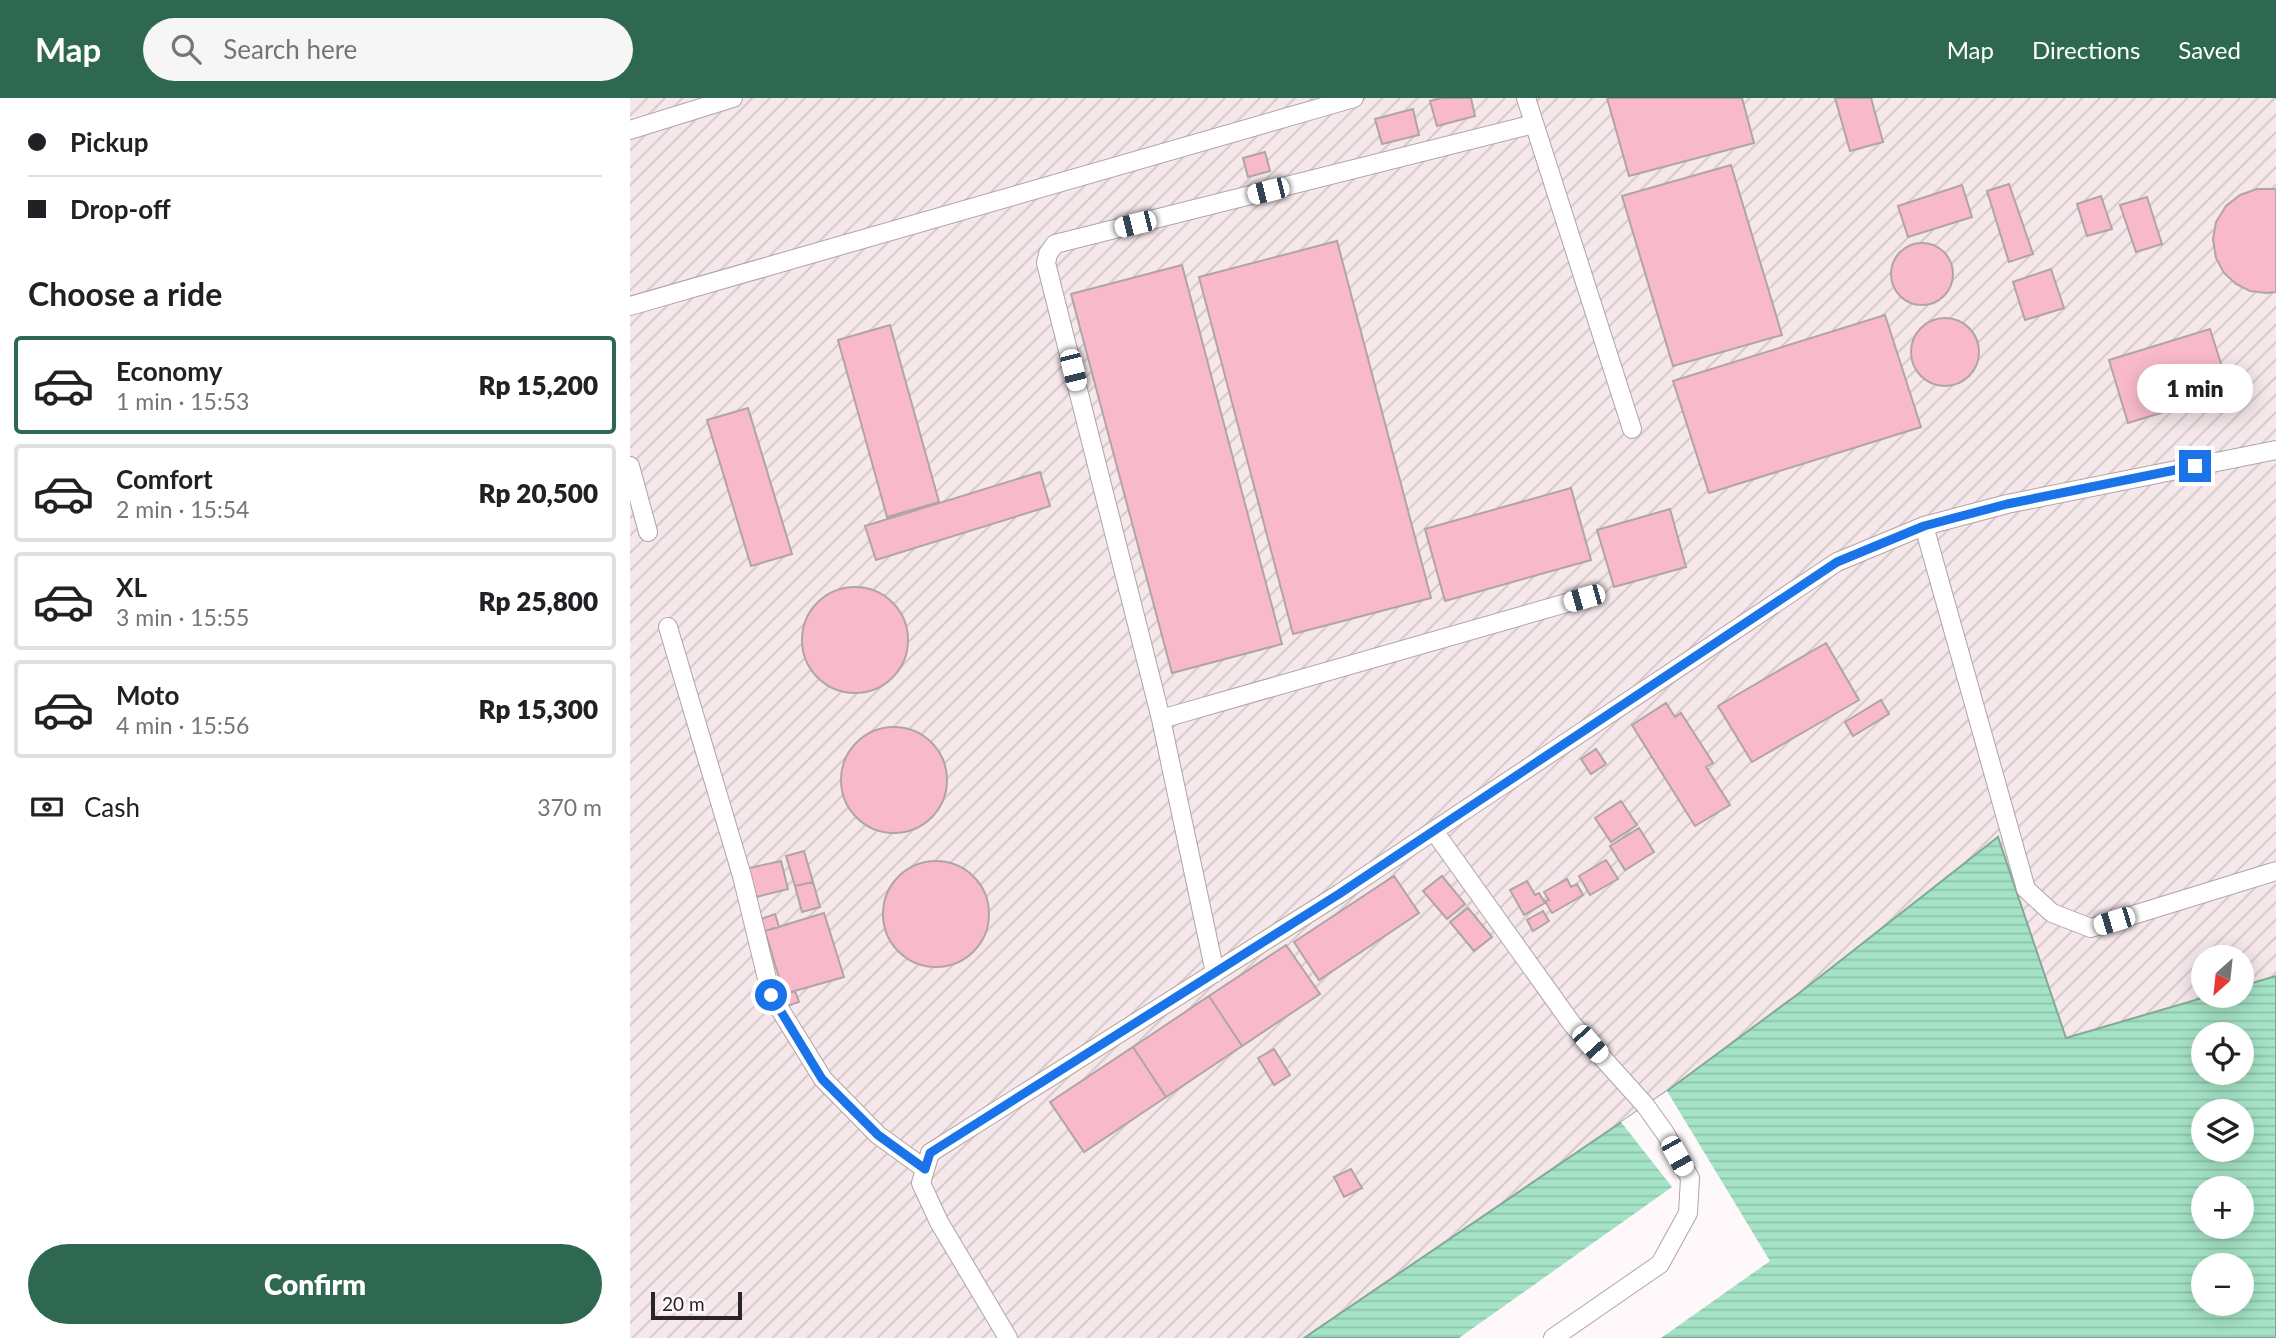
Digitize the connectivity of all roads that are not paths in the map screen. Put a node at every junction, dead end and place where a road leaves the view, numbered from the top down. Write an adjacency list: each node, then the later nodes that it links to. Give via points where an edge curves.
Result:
1 (733, 98): 5 (lane)
2 (1354, 98): 6 (lane)
3 (1526, 98): 4 (lane)
4 (1534, 124): 7 (lane); 14 (lane, via 1055,244 1048,254 1046,263)
5 (630, 130)
6 (630, 306)
7 (1632, 429)
8 (2276, 450): 10 (lane, via 2007,504)
9 (630, 466): 11 (lane)
10 (1924, 526): 15 (lane, via 1837,562); 16 (lane, via 2026,889 2052,913 2091,928)
11 (648, 532)
12 (1584, 598): 14 (lane)
13 (668, 628): 18 (lane, via 771,995 822,1079 878,1135)
14 (1161, 719): 17 (lane)
15 (1434, 831): 17 (lane); 20 (lane, via 1572,1024 1645,1105 1690,1178 1688,1213 1660,1264)
16 (2276, 871)
17 (1215, 973): 18 (lane, via 930,1153)
18 (925, 1169): 19 (lane, via 921,1184)
19 (1007, 1338)
20 (1553, 1338)

